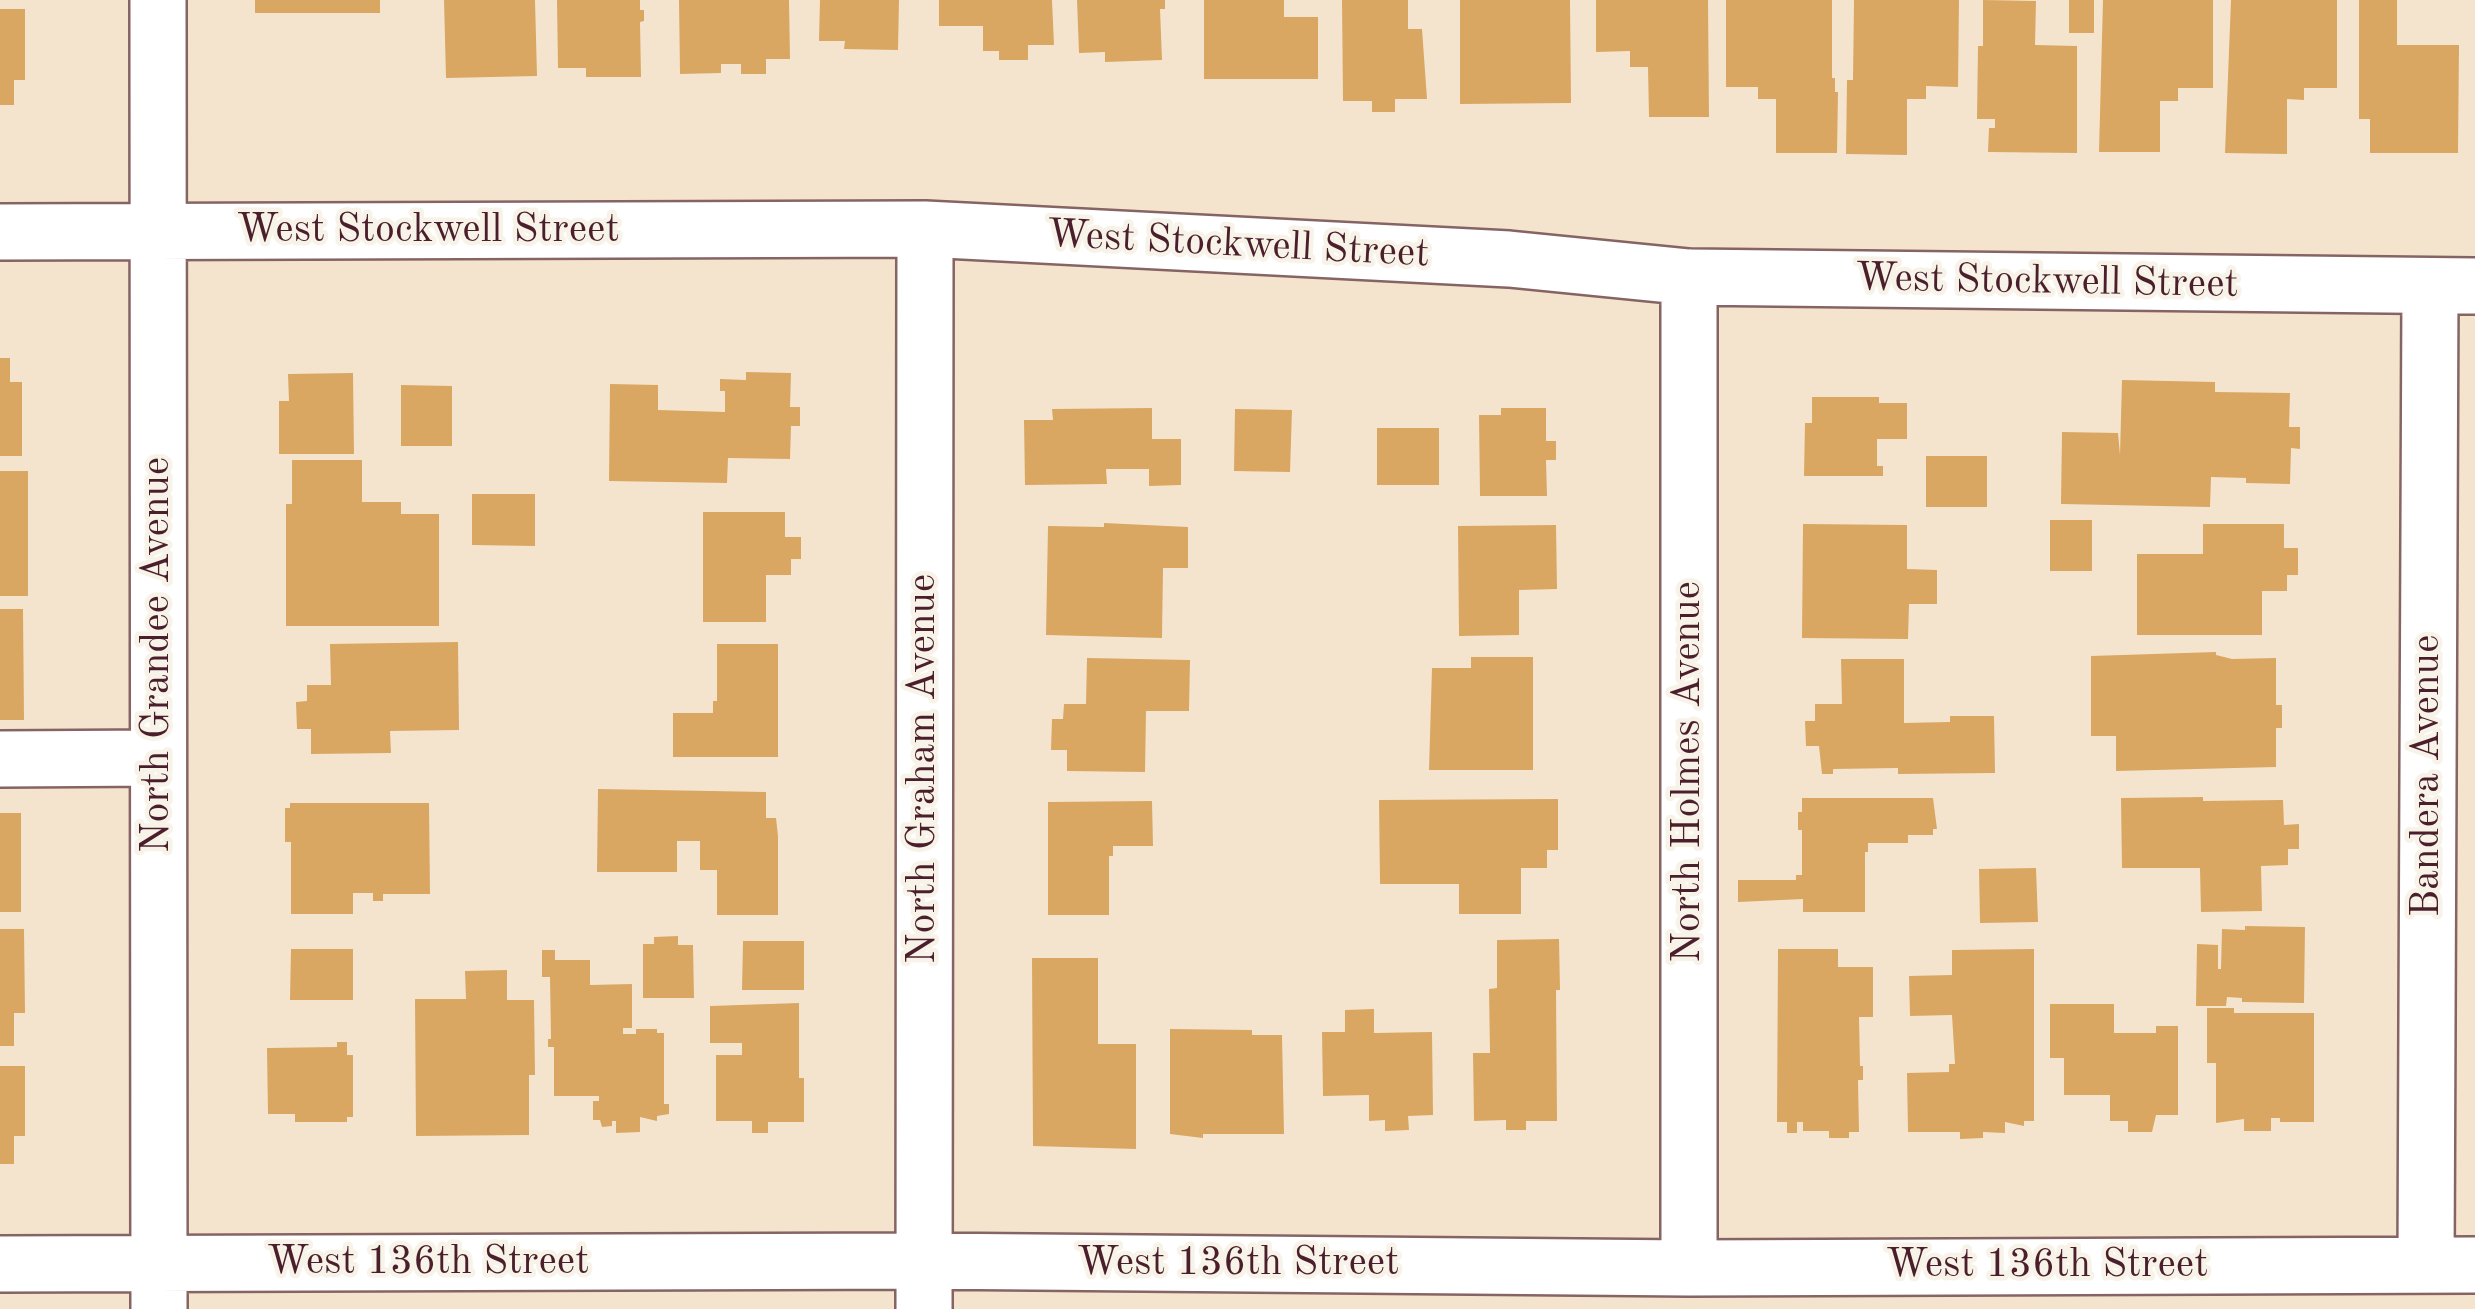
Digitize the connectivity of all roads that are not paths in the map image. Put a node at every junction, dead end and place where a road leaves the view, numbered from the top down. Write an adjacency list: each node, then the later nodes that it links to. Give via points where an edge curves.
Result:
1 (158, 0): 4 (street, North Grandee Avenue)
2 (924, 230): 4 (street, West Stockwell Street); 5 (street, West Stockwell Street, via 1509,259); 12 (street, North Graham Avenue)
3 (0, 232): 4 (street, West Stockwell Street)
4 (158, 232): 8 (street, North Grandee Avenue)
5 (1688, 277): 6 (street, West Stockwell Street); 11 (street, North Holmes Avenue)
6 (2452, 287): 10 (street, Bandera Avenue)
7 (0, 758): 8 (street)
8 (158, 758): 13 (street, North Grandee Avenue)
9 (0, 1264): 13 (street, West 136th Street)
10 (2450, 1264): 11 (street, West 136th Street)
11 (1688, 1268): 12 (street, West 136th Street)
12 (924, 1285): 13 (street, West 136th Street)
13 (159, 1286)

